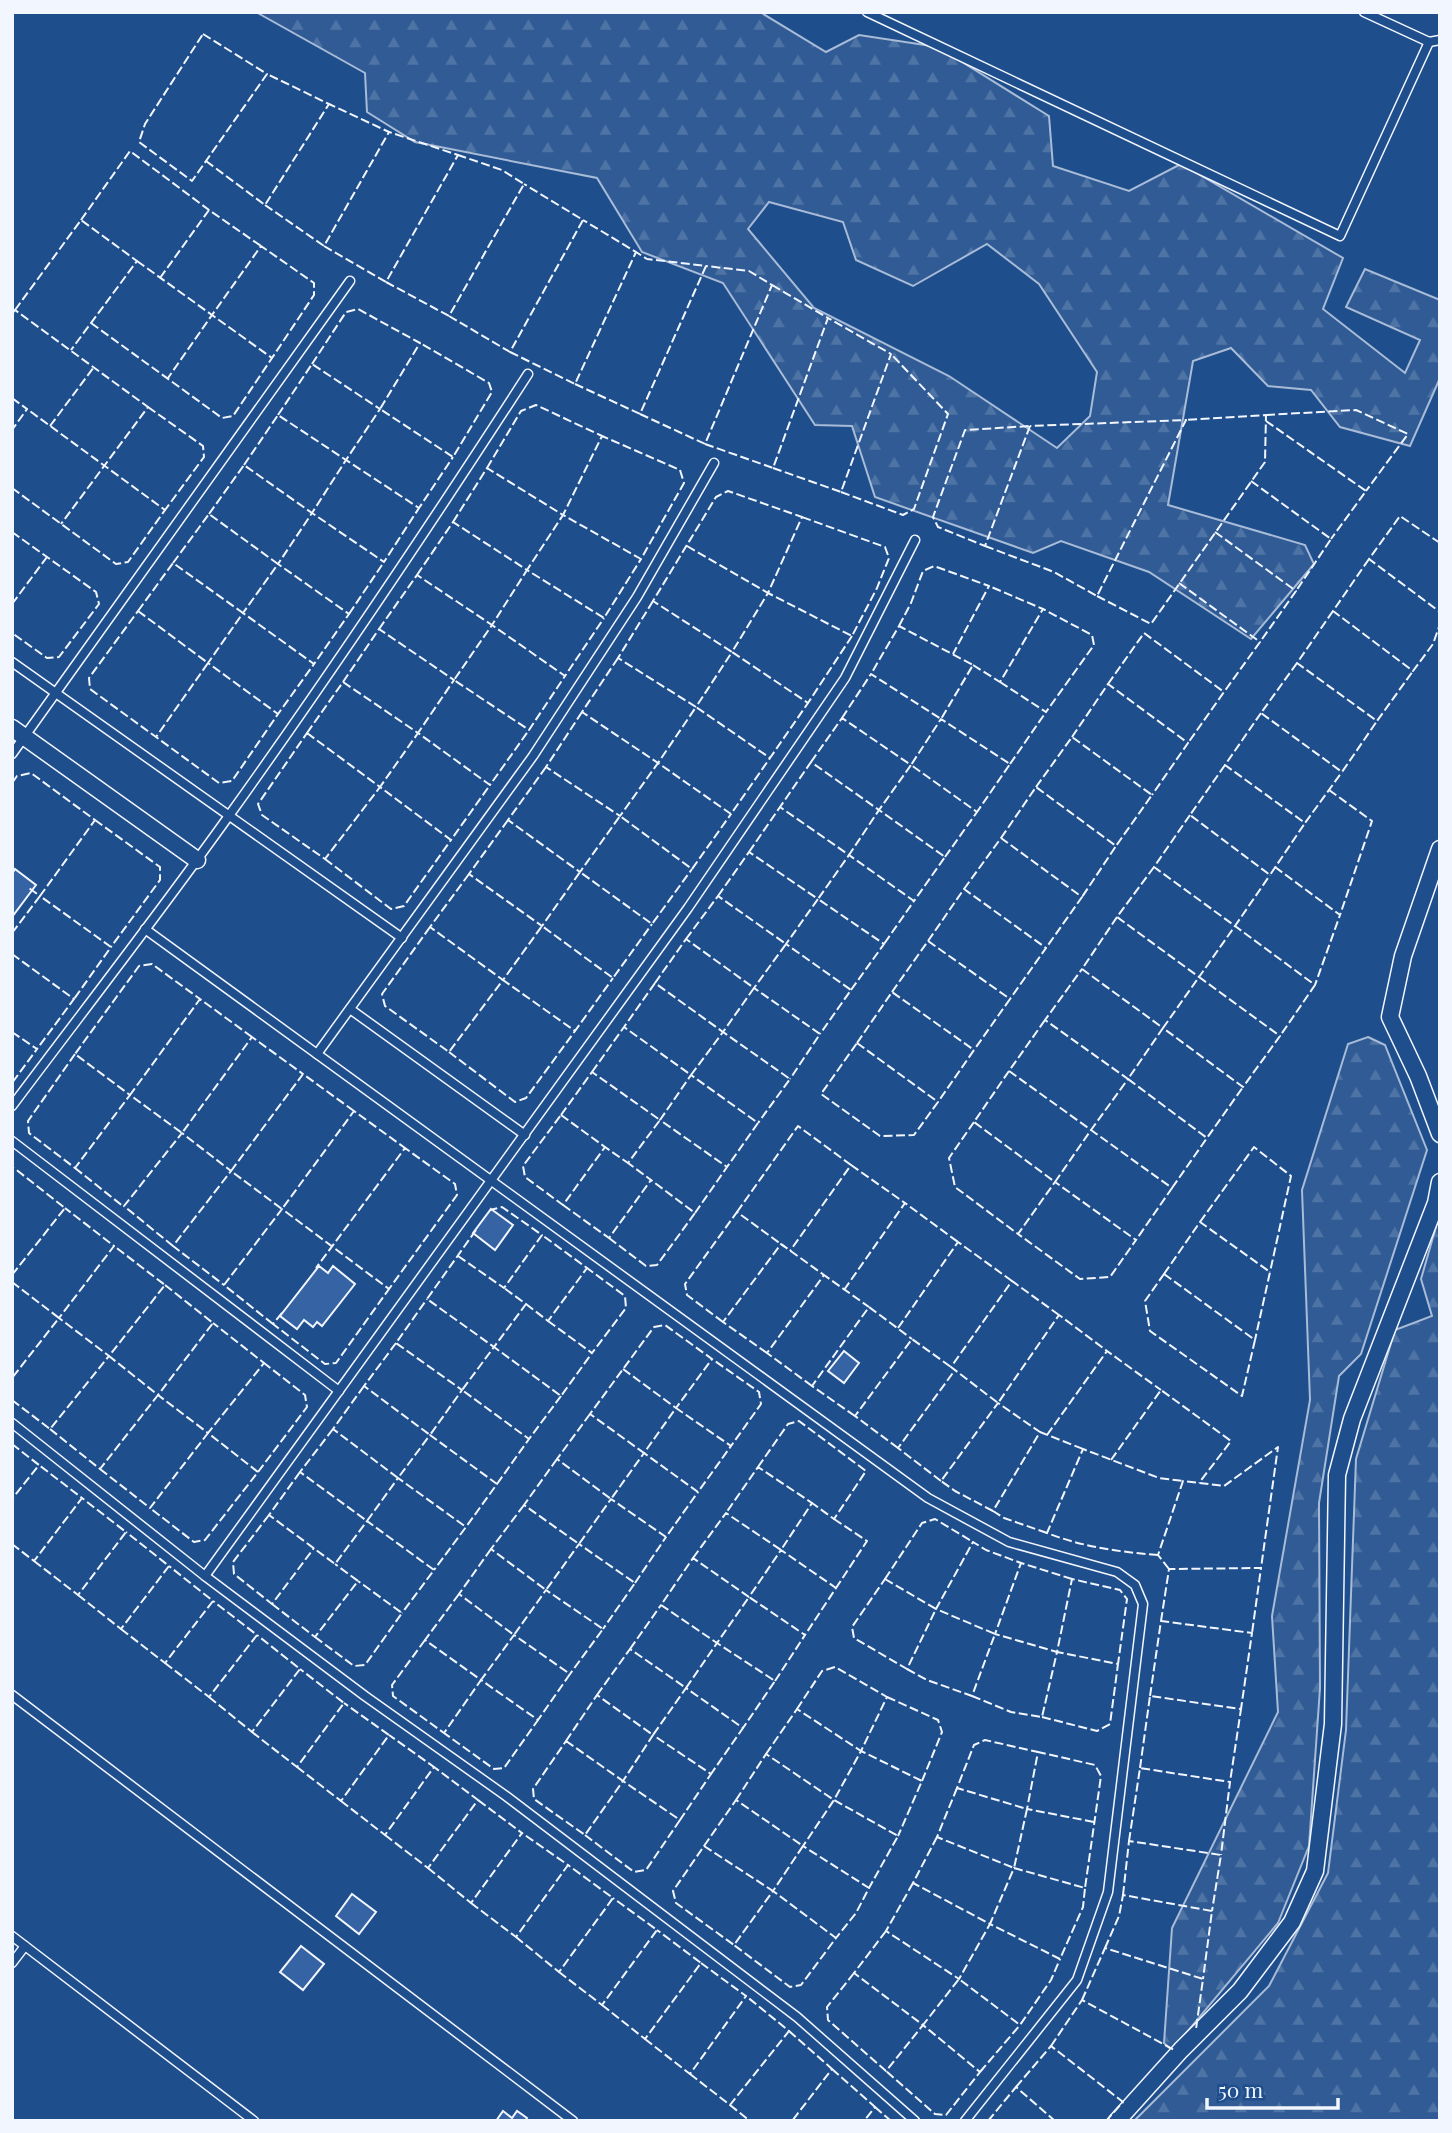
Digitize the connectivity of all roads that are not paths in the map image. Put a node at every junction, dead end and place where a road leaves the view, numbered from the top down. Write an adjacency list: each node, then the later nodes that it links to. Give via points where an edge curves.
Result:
1 (867, 12): 4 (lane, via 1340,236)
2 (1364, 12): 4 (lane)
3 (1440, 40): 4 (lane)
4 (1429, 41)
5 (350, 281): 10 (lane)
6 (528, 374): 13 (lane)
7 (714, 463): 17 (lane, via 637,597 533,756)
8 (915, 540): 22 (lane, via 845,678)
9 (12, 662): 10 (lane)
10 (56, 693): 11 (lane); 13 (lane)
11 (18, 733): 12 (lane); 15 (street)
12 (12, 754)
13 (230, 815): 15 (lane); 17 (lane)
14 (1440, 849): 21 (street, via 1403,956 1390,1017)
15 (197, 860): 16 (lane)
16 (145, 929): 19 (lane); 20 (lane)
17 (402, 938): 18 (lane)
18 (350, 1009): 19 (lane); 22 (lane)
19 (317, 1054): 24 (lane)
20 (12, 1106)
21 (1440, 1134)
22 (525, 1135): 24 (lane)
23 (12, 1140): 26 (lane)
24 (492, 1180): 26 (lane); 36 (lane, via 928,1498 1009,1542 1116,1572 1135,1585 1143,1604 1108,1892 1077,1980)
25 (1440, 1182): 37 (street, via 1436,1203 1352,1419 1337,1475 1333,1724 1315,1871 1292,1922 1240,1991)
26 (339, 1391): 28 (lane)
27 (12, 1423): 28 (lane)
28 (205, 1576): 35 (lane, via 797,2017)
29 (12, 1695): 34 (lane)
30 (12, 1936): 31 (lane)
31 (26, 1946): 32 (lane); 33 (lane)
32 (12, 1963)
33 (254, 2121)
34 (573, 2121)
35 (915, 2121)
36 (965, 2121)
37 (1117, 2121)

